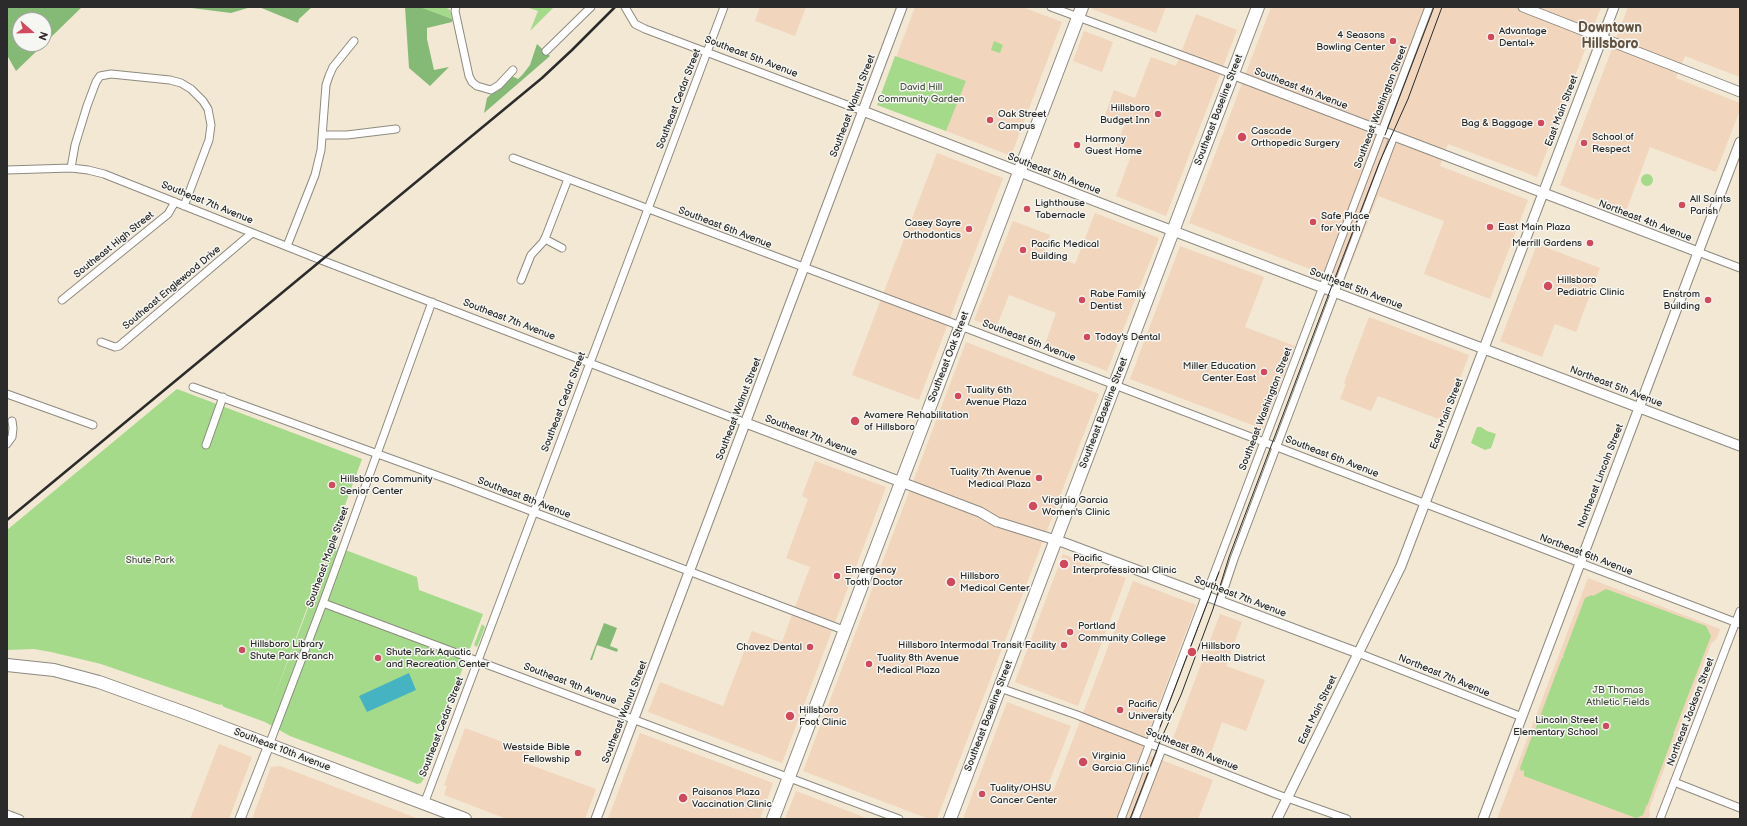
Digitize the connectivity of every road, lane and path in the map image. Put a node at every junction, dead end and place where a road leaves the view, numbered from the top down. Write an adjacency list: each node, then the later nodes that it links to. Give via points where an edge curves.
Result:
1 (456, 7): 16 (street, via 472,82 491,90)
2 (591, 7): 14 (street)
3 (625, 7): 15 (street, Southeast 5th Avenue, via 635,24)
4 (724, 7): 15 (street, Southeast Cedar Street)
5 (902, 7): 19 (street, Southeast Walnut Street)
6 (1051, 7): 11 (street, Southeast 4th Avenue)
7 (1258, 7): 17 (main road, Southeast Baseline Street)
8 (1429, 7): 21 (street, Southeast Washington Street)
9 (1523, 7): 12 (street)
10 (1614, 7): 12 (street, East Main Street)
11 (1080, 12): 17 (street, Southeast 4th Avenue); 28 (main road, Southeast Oak Street)
12 (1602, 37): 18 (street); 30 (street, East Main Street)
13 (354, 41): 22 (street, via 333,67 326,85)
14 (546, 51)
15 (707, 52): 19 (street, Southeast 5th Avenue); 33 (street, Southeast Cedar Street)
16 (513, 70)
17 (1232, 74): 21 (street, Southeast 4th Avenue); 34 (main road, Southeast Baseline Street)
18 (1740, 92)
19 (863, 111): 28 (street, Southeast 5th Avenue); 40 (street, Southeast Walnut Street)
20 (396, 130): 22 (street)
21 (1382, 131): 23 (street, Southeast 4th Avenue); 43 (street, Southeast Washington Street)
22 (323, 135): 37 (street, via 314,175)
23 (1394, 136): 30 (street, Southeast 4th Avenue); 44 (street)
24 (1740, 142): 39 (street, Northeast Lincoln Street)
25 (513, 158): 29 (street, Southeast 6th Avenue)
26 (72, 168): 27 (street, Southeast 7th Avenue); 31 (street, Southeast 7th Avenue, via 104,174); 32 (street, via 75,145 87,106 100,76 111,74 181,83 203,101 208,109 211,125 209,140)
27 (7, 170)
28 (1019, 172): 34 (street, Southeast 5th Avenue); 47 (main road, Southeast Oak Street)
29 (568, 179): 33 (street, Southeast 6th Avenue); 36 (street)
30 (1543, 192): 39 (street, Northeast 4th Avenue); 49 (street, East Main Street)
31 (175, 202): 32 (street, Southeast 7th Avenue); 45 (street, Southeast High Street, via 168,214)
32 (184, 206): 35 (street, Southeast 7th Avenue)
33 (647, 209): 40 (street, Southeast 6th Avenue); 50 (street, Southeast Cedar Street)
34 (1173, 231): 43 (street, Southeast 5th Avenue); 51 (main road, Southeast Baseline Street)
35 (252, 233): 37 (street, Southeast 7th Avenue); 48 (street, Southeast Englewood Drive, via 119,346)
36 (545, 239): 38 (street); 42 (street, via 532,255)
37 (287, 246): 46 (street, Southeast 7th Avenue)
38 (562, 248)
39 (1698, 252): 41 (street, Northeast 4th Avenue); 55 (street, Northeast Lincoln Street)
40 (804, 268): 47 (street, Southeast 6th Avenue); 57 (street, Southeast Walnut Street)
41 (1740, 268)
42 (521, 280)
43 (1322, 288): 44 (street, Southeast 5th Avenue); 59 (street, Southeast Washington Street)
44 (1335, 293): 49 (street, Southeast 5th Avenue); 62 (street)
45 (62, 300)
46 (432, 302): 50 (street, Southeast 7th Avenue); 64 (street, Southeast Maple Street)
47 (961, 326): 51 (street, Southeast 6th Avenue); 65 (main road, Southeast Oak Street)
48 (101, 342)
49 (1484, 349): 55 (street, Northeast 5th Avenue); 66 (street, East Main Street)
50 (589, 363): 57 (street, Southeast 7th Avenue); 67 (street, Southeast Cedar Street)
51 (1115, 385): 59 (street, Southeast 6th Avenue); 68 (main road, Southeast Baseline Street)
52 (193, 387): 54 (street, Southeast 8th Avenue)
53 (7, 394): 58 (street)
54 (223, 398): 61 (street); 64 (street, Southeast 8th Avenue)
55 (1639, 407): 63 (street, Northeast 5th Avenue); 69 (street, Northeast Lincoln Street)
56 (12, 422): 60 (street, via 12,437)
57 (746, 423): 65 (street, Southeast 7th Avenue); 70 (street, Southeast Walnut Street)
58 (92, 425)
59 (1264, 442): 62 (street, Southeast 6th Avenue); 71 (street, Southeast Washington Street)
60 (7, 444)
61 (206, 445)
62 (1276, 446): 66 (street, Southeast 6th Avenue); 72 (street)
63 (1740, 446)
64 (378, 454): 67 (street, Southeast 8th Avenue); 73 (street, Southeast Maple Street)
65 (901, 483): 68 (street, Southeast 7th Avenue, via 980,512 999,523); 76 (main road, Southeast Oak Street)
66 (1425, 504): 69 (street, Northeast 6th Avenue); 77 (street, East Main Street, via 1400,567)
67 (533, 512): 70 (street, Southeast 8th Avenue); 78 (street, Southeast Cedar Street)
68 (1056, 540): 71 (street, Southeast 7th Avenue); 80 (main road, Southeast Baseline Street)
69 (1580, 563): 75 (street, Northeast 6th Avenue); 81 (street, Northeast Lincoln Street)
70 (690, 572): 76 (street, Southeast 8th Avenue); 82 (street, Southeast Walnut Street)
71 (1205, 595): 72 (street, Southeast 7th Avenue); 83 (street, Southeast Washington Street)
72 (1220, 601): 77 (street, Southeast 7th Avenue)
73 (323, 603): 78 (street, Southeast 9th Avenue); 84 (street, Southeast Maple Street)
74 (1740, 611): 75 (street, Northeast Jackson Street)
75 (1738, 623): 87 (street, Northeast Jackson Street)
76 (846, 631): 86 (main road, Southeast Oak Street)
77 (1358, 653): 81 (street, Northeast 7th Avenue); 88 (street, East Main Street)
78 (477, 660): 82 (street, Southeast 9th Avenue); 89 (street, Southeast Cedar Street)
79 (7, 665): 84 (main road, Southeast 10th Avenue, via 54,670 99,682)
80 (1000, 688): 83 (street, Southeast 8th Avenue); 98 (main road, Southeast Baseline Street)
81 (1522, 717): 103 (street, Northeast Lincoln Street)
82 (634, 719): 86 (street, Southeast 9th Avenue); 95 (street, Southeast Walnut Street)
83 (1149, 744): 85 (street, Southeast 8th Avenue); 99 (street, Southeast Washington Street)
84 (269, 745): 89 (main road, Southeast 10th Avenue); 93 (street, Southeast Maple Street)
85 (1162, 749): 88 (street, Southeast 8th Avenue); 100 (street)
86 (789, 777): 96 (main road, Southeast Oak Street); 97 (street, Southeast 9th Avenue)
87 (1674, 782): 90 (street); 104 (street, Northeast Jackson Street)
88 (1288, 797): 101 (street, East Main Street); 102 (street, Southeast 8th Avenue)
89 (424, 804): 94 (main road, Southeast 10th Avenue)
90 (1740, 808)
91 (7, 814): 92 (street)
92 (20, 819)
93 (240, 819)
94 (465, 819)
95 (596, 819)
96 (773, 819)
97 (899, 819)
98 (950, 819)
99 (1121, 819)
100 (1135, 819)
101 (1277, 819)
102 (1347, 819)
103 (1483, 819)
104 (1660, 819)

